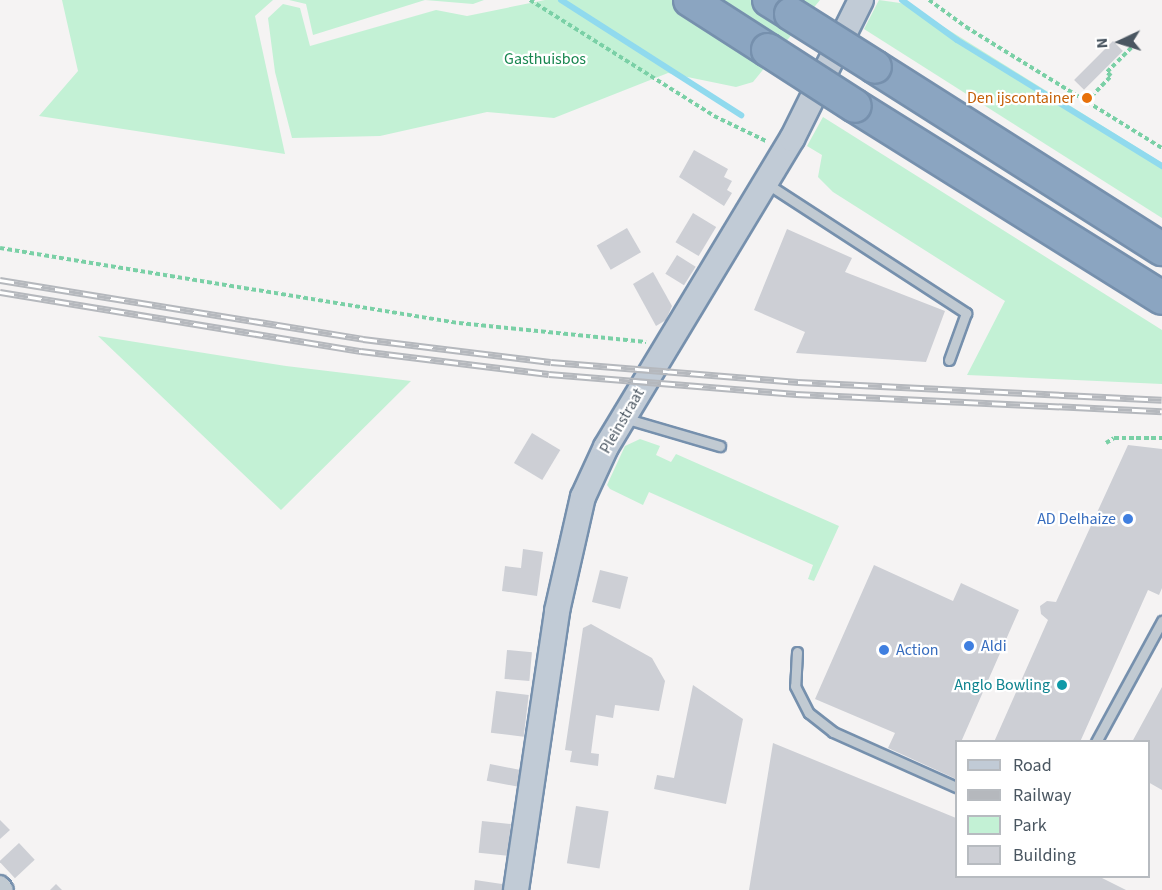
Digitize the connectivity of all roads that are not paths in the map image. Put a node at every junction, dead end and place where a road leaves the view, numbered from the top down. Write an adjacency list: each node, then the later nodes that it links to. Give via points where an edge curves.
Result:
1 (690, 0): 6 (highway, bridge)
2 (861, 0): 4 (street, Pleinstraat)
3 (780, 7): 5 (highway, bridge)
4 (766, 183): 7 (lane, via 966,313); 8 (street, Pleinstraat)
5 (1162, 249)
6 (1162, 298)
7 (949, 360)
8 (623, 418): 9 (lane); 16 (street, Pleinstraat, via 583,497 571,542)
9 (720, 446)
10 (1162, 621): 12 (lane)
11 (797, 652): 13 (lane, via 795,686 809,712 833,732)
12 (1097, 740)
13 (955, 786)
14 (0, 885): 15 (street)
15 (4, 890)
16 (516, 890)

